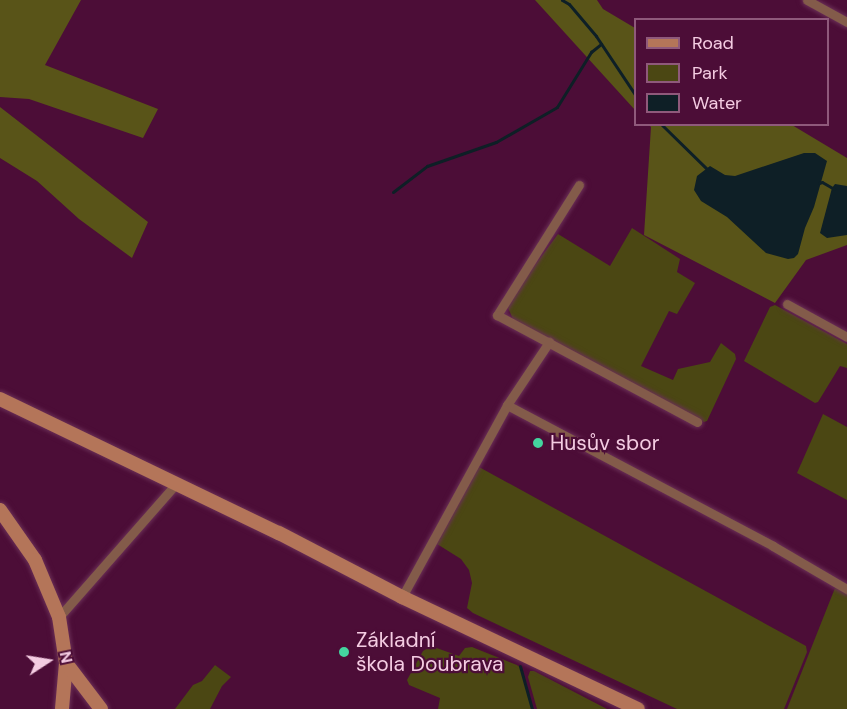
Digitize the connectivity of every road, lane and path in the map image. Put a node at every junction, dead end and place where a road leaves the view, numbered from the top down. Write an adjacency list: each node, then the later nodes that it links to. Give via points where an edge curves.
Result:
1 (807, 0): 2 (street)
2 (847, 22)
3 (579, 185): 6 (street, via 497,315)
4 (787, 304): 5 (street)
5 (847, 338)
6 (549, 342): 8 (street); 9 (street)
7 (0, 399): 10 (street)
8 (507, 405): 12 (street); 13 (street)
9 (697, 422)
10 (176, 484): 13 (street); 14 (street)
11 (0, 510): 14 (street, via 35,560)
12 (847, 589)
13 (402, 597): 19 (street)
14 (59, 617): 15 (street)
15 (66, 663): 16 (street); 18 (street)
16 (62, 709)
17 (91, 709): 18 (street)
18 (101, 709)
19 (638, 709)

